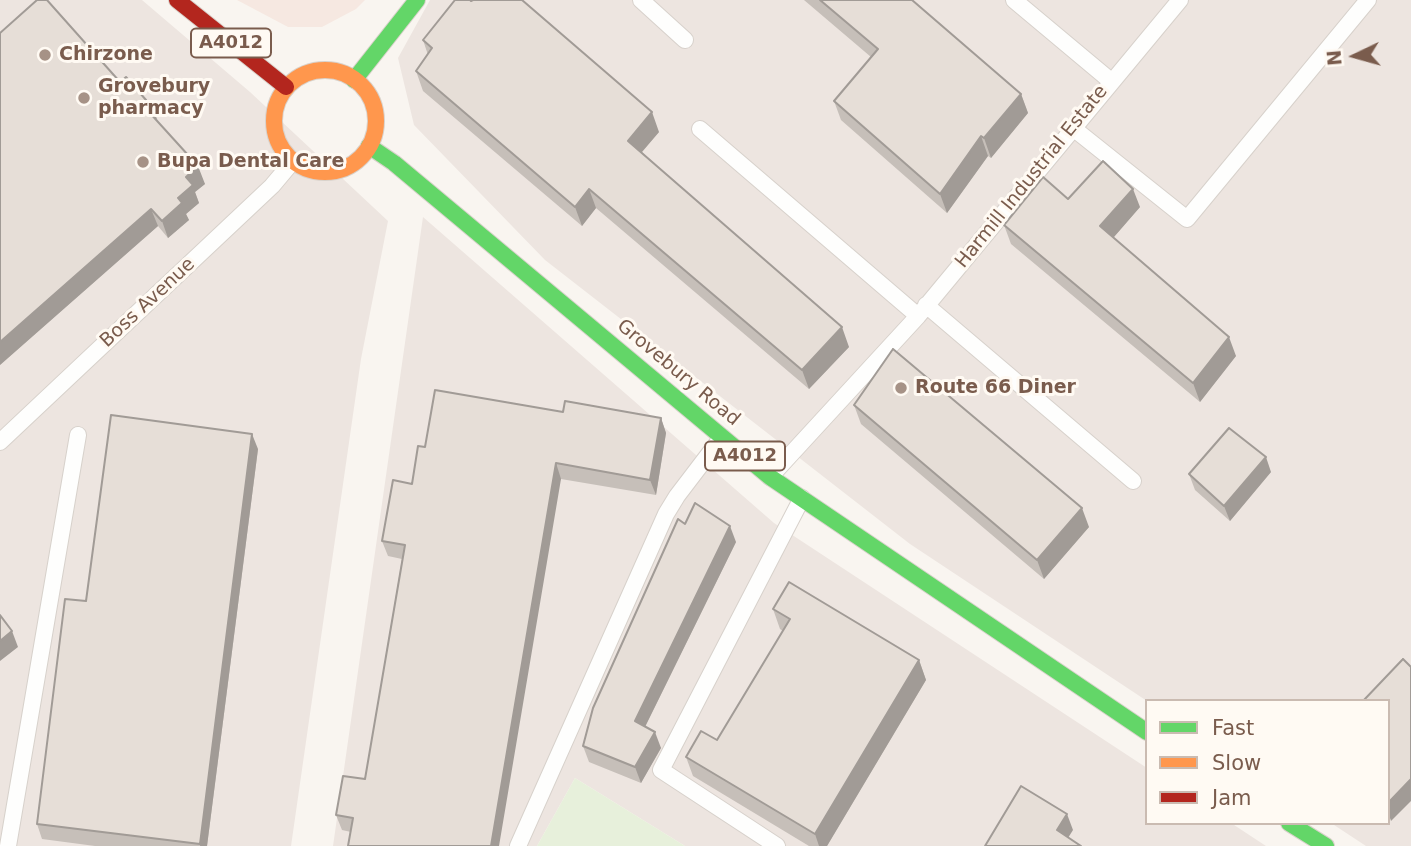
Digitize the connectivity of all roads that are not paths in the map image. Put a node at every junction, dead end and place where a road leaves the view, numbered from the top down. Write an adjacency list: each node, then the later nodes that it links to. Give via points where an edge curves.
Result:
1 (177, 0): 10 (main road, A4012)
2 (417, 0): 8 (main road)
3 (641, 0): 7 (lane)
4 (1014, 0): 9 (lane, Harmill Industrial Estate)
5 (1180, 0): 9 (lane)
6 (1368, 0): 11 (lane, via 1188,219)
7 (685, 40)
8 (354, 80): 10 (main road, via 323,69 306,73); 13 (main road, via 370,97 376,115)
9 (1112, 82): 11 (lane, Harmill Industrial Estate)
10 (286, 87): 14 (main road, via 274,115 275,132)
11 (1073, 128): 15 (lane, Harmill Industrial Estate)
12 (700, 129): 15 (lane)
13 (369, 146): 14 (main road, via 351,166 334,172 315,172); 17 (main road, Grovebury Road / A4012)
14 (293, 161): 18 (lane, Boss Avenue, via 272,186)
15 (922, 311): 19 (lane, Harmill Industrial Estate); 20 (lane)
16 (78, 435): 24 (lane)
17 (722, 437): 19 (main road, Grovebury Road / A4012); 25 (lane, via 666,514)
18 (0, 442)
19 (770, 477): 21 (main road, Grovebury Road / A4012)
20 (1133, 481)
21 (802, 498): 22 (main road, Grovebury Road / A4012); 26 (lane, via 661,770)
22 (1145, 731)
23 (1292, 825): 27 (main road)
24 (8, 846)
25 (518, 846)
26 (777, 846)
27 (1326, 846)

